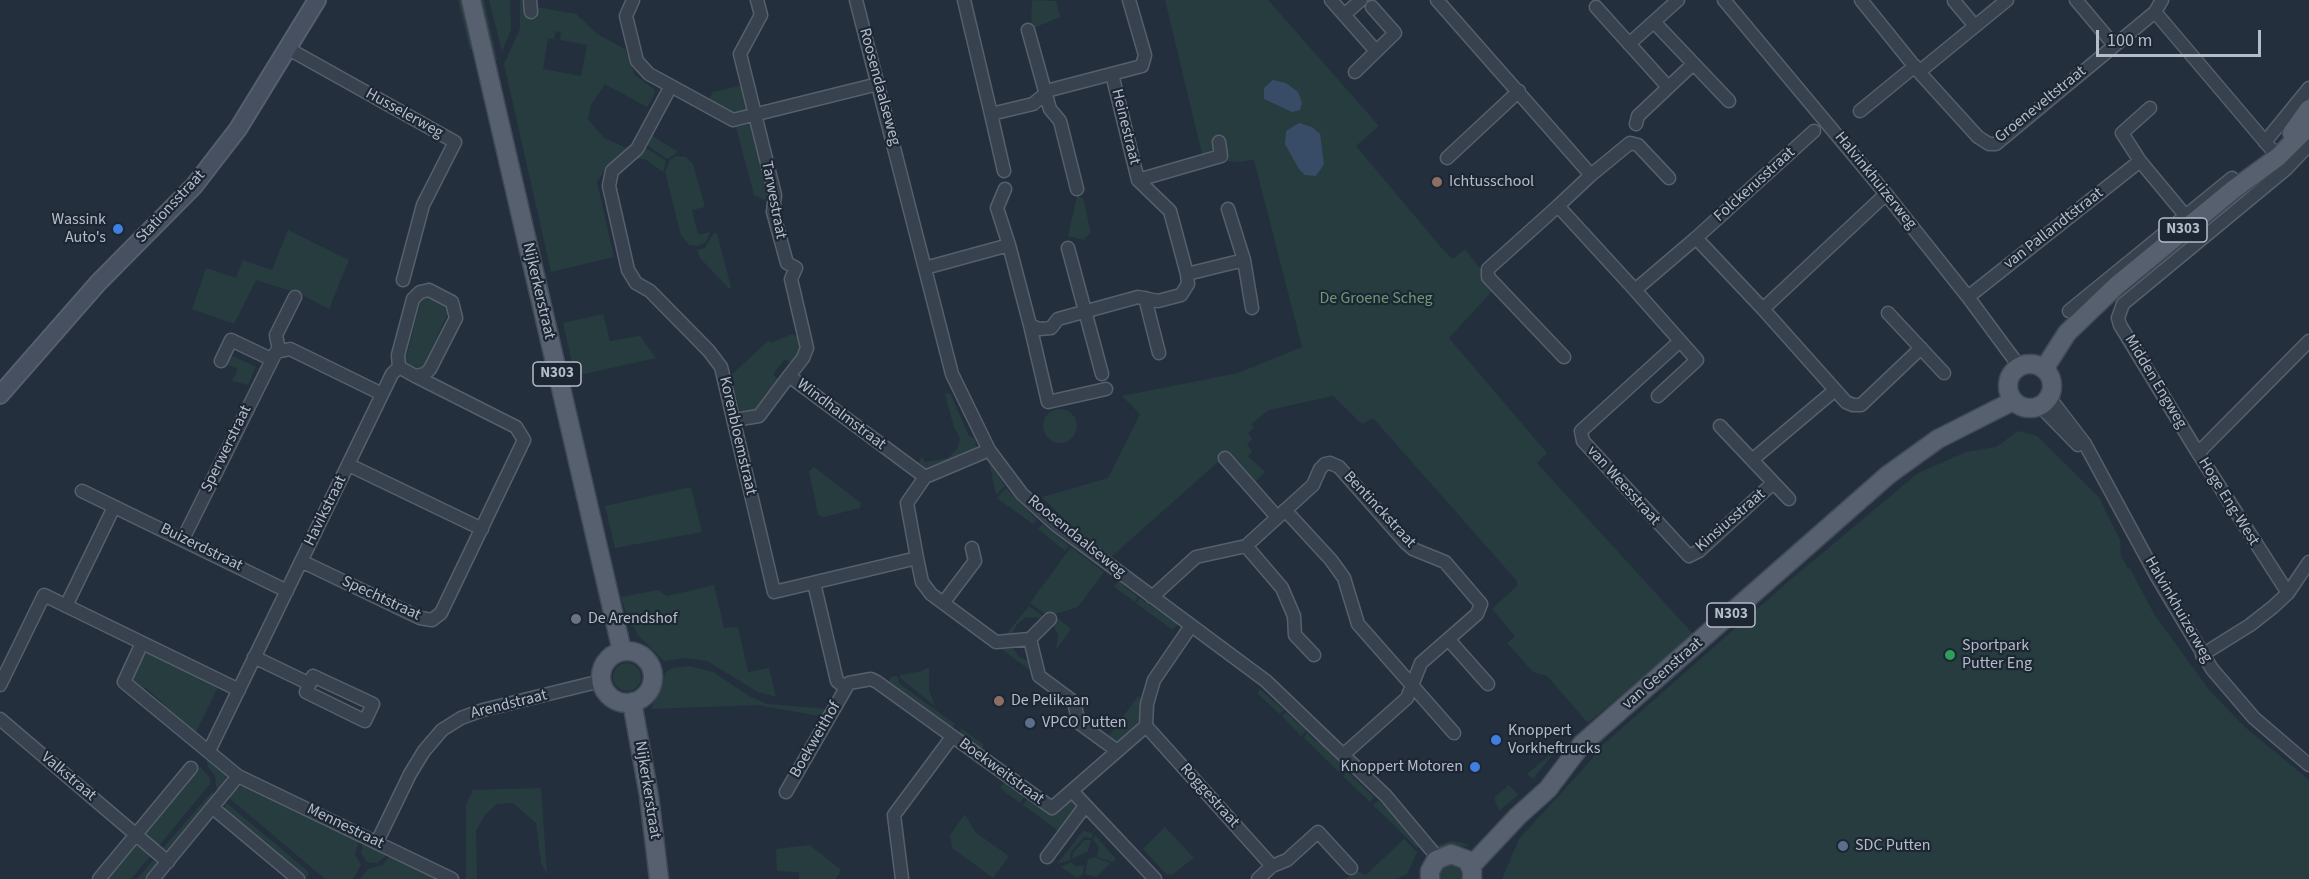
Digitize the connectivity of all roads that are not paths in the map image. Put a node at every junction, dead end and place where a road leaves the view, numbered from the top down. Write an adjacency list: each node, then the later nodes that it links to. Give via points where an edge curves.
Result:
1 (317, 0): 27 (street, Stationsstraat)
2 (471, 0): 133 (main road, Nijkerkerstraat / N303)
3 (633, 0): 34 (street, via 626,16 637,61 649,75)
4 (757, 0): 44 (street, via 761,15 740,54)
5 (856, 0): 33 (street, Roosendaalseweg)
6 (964, 0): 43 (street)
7 (1129, 0): 32 (street, via 1145,55 1142,66)
8 (1331, 0): 21 (street)
9 (1361, 0): 21 (street)
10 (1437, 0): 37 (street)
11 (1678, 0): 22 (street)
12 (1724, 0): 60 (street, Halvinkhuizerweg)
13 (1861, 0): 30 (street, Groeneveltstraat)
14 (2007, 0): 23 (street)
15 (2076, 0): 26 (street)
16 (2162, 0): 20 (street)
17 (1954, 1): 23 (street)
18 (1372, 7): 28 (street, via 1395,33)
19 (1596, 7): 25 (street)
20 (2155, 12): 26 (street, Groeneveltstraat); 50 (street)
21 (1344, 15): 28 (street)
22 (1654, 22): 25 (street); 29 (street)
23 (1975, 26): 30 (street)
24 (1028, 30): 38 (street)
25 (1629, 44): 35 (street)
26 (2114, 45): 30 (street, Groeneveltstraat, via 1996,144 1978,137)
27 (287, 48): 70 (street, Husselerweg, via 455,142 426,197); 97 (street, Stationsstraat, via 238,129 194,186 105,276)
28 (1376, 51): 31 (street)
29 (1693, 64): 35 (street); 39 (street)
30 (1917, 69): 42 (street)
31 (1355, 72)
32 (1112, 74): 38 (street); 57 (street, Heinestraat)
33 (878, 84): 44 (street); 68 (street, Roosendaalseweg)
34 (671, 86): 44 (street, via 733,120); 101 (street, Korenbloemstraat, via 637,149 612,171 609,186 628,270 636,283 650,291 721,367)
35 (1668, 87): 47 (street, via 1638,116)
36 (2309, 88): 50 (street)
37 (1519, 91): 51 (street); 54 (street)
38 (1045, 93): 43 (street, via 1033,104); 59 (street, via 1050,109 1060,121)
39 (1729, 101)
40 (2150, 108): 52 (street, via 2122,133)
41 (2309, 109): 50 (main road, N303)
42 (1860, 111)
43 (991, 114): 53 (street)
44 (755, 116): 93 (street, Tarwestraat, via 775,195 773,212 787,263 796,268 791,279 807,344 806,353)
45 (2309, 126): 50 (main road, N303)
46 (1814, 131): 64 (street, Folckerusstraat)
47 (1635, 134): 54 (street); 55 (street, via 1638,145)
48 (1219, 142): 57 (street, Heinestraat, via 1221,156)
49 (2309, 145): 104 (street, Midden Engweg, via 2285,170 2123,304 2120,312 2120,325)
50 (2272, 150): 63 (main road, N303, via 2251,175)
51 (1447, 158)
52 (2140, 161): 63 (street); 73 (street, van Pallandtstraat)
53 (1004, 171)
54 (1591, 174): 61 (street)
55 (1668, 178)
56 (2232, 178): 63 (street)
57 (1138, 180): 69 (street, Heinestraat, via 1170,211)
58 (1005, 189): 65 (street, via 997,208)
59 (1077, 189)
60 (1886, 194): 73 (street, Halvinkhuizerweg); 76 (street)
61 (1558, 206): 71 (street); 86 (street, via 1488,269 1488,277)
62 (1228, 209): 67 (street)
63 (2188, 220): 78 (street); 88 (main road, N303, via 2116,286 2052,334)
64 (1696, 238): 71 (street, Folckerusstraat); 76 (street)
65 (1009, 245): 68 (street); 80 (street)
66 (1068, 248): 77 (street)
67 (1244, 260): 69 (street); 75 (street)
68 (924, 267): 103 (street, Roosendaalseweg, via 952,374)
69 (1187, 274): 74 (street, via 1188,284 1181,294 1158,301)
70 (403, 280)
71 (1635, 290): 82 (street)
72 (295, 297): 85 (street, Sperwerstraat, via 276,335)
73 (1968, 297): 88 (street, Halvinkhuizerweg)
74 (1145, 298): 77 (street); 84 (street)
75 (1252, 308)
76 (1763, 309): 95 (street)
77 (1087, 311): 80 (street, via 1058,319 1051,328); 91 (street)
78 (2068, 311)
79 (1888, 313): 83 (street)
80 (1030, 325): 94 (street, via 1048,402)
81 (2309, 340): 104 (street, Hoge Eng-West)
82 (1679, 342): 98 (street, via 1697,360); 118 (street, van Weesstraat, via 1581,431 1583,441)
83 (1921, 348): 90 (street); 95 (street, via 1861,405 1846,402)
84 (1159, 353)
85 (275, 354): 87 (street, via 231,340); 96 (street, via 290,349); 115 (street, Sperwerstraat)
86 (1564, 357)
87 (221, 361)
88 (2032, 366): 99 (main road, N303, via 2008,380); 100 (main road, via 2052,381)
89 (399, 367): 92 (street); 92 (street, Havikstraat, via 398,355 416,296 429,290 449,299 456,310 454,322 430,369); 96 (street, Havikstraat)
90 (1944, 373)
91 (1102, 374)
92 (415, 376): 114 (street, Spechtstraat, via 516,427 523,435 523,445)
93 (789, 376): 101 (street, Windhalmstraat, via 759,416); 108 (street, Windhalmstraat)
94 (1106, 389)
95 (1835, 390): 106 (street)
96 (382, 394): 107 (street, Havikstraat)
97 (0, 395)
98 (1658, 396)
99 (2011, 396): 100 (main road, via 2024,408); 165 (main road, van Geenstraat / N303, via 1918,452 1888,475 1582,744 1555,781)
100 (2045, 402): 135 (street, Halvinkhuizerweg, via 2096,463)
101 (734, 420): 122 (street, Korenbloemstraat, via 774,592)
102 (1720, 426): 106 (street, Kinsiusstraat)
103 (989, 450): 108 (street); 125 (street, Roosendaalseweg, via 1042,513)
104 (2198, 453): 124 (street, Hoge Eng-West)
105 (1225, 458): 113 (street)
106 (1752, 460): 109 (street, Kinsiusstraat)
107 (349, 465): 114 (street); 120 (street, Havikstraat)
108 (925, 477): 119 (street, via 907,503)
109 (1772, 484): 111 (street, Kinsiusstraat); 118 (street, Kinsiusstraat)
110 (82, 491): 112 (street, Buizerdstraat)
111 (1789, 499)
112 (114, 507): 115 (street, Buizerdstraat); 127 (street)
113 (1281, 513): 116 (street, Bentinckstraat); 131 (street, Bentinckstraat, via 1313,485 1325,464 1339,467 1406,543 1445,562 1478,598 1477,614); 141 (street, via 1331,560 1344,578 1358,624)
114 (482, 529): 120 (street, Spechtstraat, via 441,613 429,620)
115 (183, 539): 123 (street, Buizerdstraat)
116 (1246, 546): 125 (street, via 1196,557); 134 (street, via 1282,588 1294,616 1295,635)
117 (972, 548): 126 (street, via 975,561)
118 (1689, 556)
119 (917, 558): 122 (street); 126 (street, via 926,588)
120 (301, 561): 123 (street, Havikstraat)
121 (2309, 562): 124 (street)
122 (814, 583): 142 (street, via 837,681)
123 (287, 591): 136 (street, Havikstraat)
124 (2288, 593): 135 (street, via 2250,626)
125 (1152, 597): 129 (street, Roosendaalseweg)
126 (944, 602): 130 (street, via 996,642)
127 (66, 606): 132 (street); 140 (street, via 44,595)
128 (1050, 619): 130 (street)
129 (1191, 626): 146 (street, via 1154,680); 151 (street, Roosendaalseweg, via 1266,681)
130 (1030, 639): 150 (street, via 1039,676 1074,702 1079,723)
131 (1448, 639): 139 (street); 141 (street, Bentinckstraat, via 1421,663)
132 (142, 643): 143 (street); 149 (street, via 124,682)
133 (622, 651): 137 (main road, via 603,665); 144 (main road, via 645,657 652,671 651,687)
134 (1314, 655)
135 (2202, 655): 152 (street, Halvinkhuizerweg, via 2254,718)
136 (254, 657): 138 (street); 143 (street, Havikstraat)
137 (601, 681): 144 (main road, via 609,696); 160 (street, Arendstraat, via 483,710 442,730 410,774)
138 (309, 684): 138 (street, via 314,676 373,704 365,721 306,692)
139 (1488, 684)
140 (0, 685)
141 (1413, 686): 147 (street); 151 (street, Bentinckstraat, via 1407,698)
142 (846, 688): 148 (street, Boekweitstraat, via 849,683 874,680); 156 (street, Boekweithof)
143 (238, 690): 149 (street, Havikstraat)
144 (632, 702): 172 (main road, Nijkerkerstraat)
145 (0, 719): 159 (street, Valkstraat)
146 (1146, 726): 150 (street, Boekweitstraat); 164 (street, Roggestraat)
147 (1454, 733)
148 (952, 737): 155 (street, Boekweitstraat, via 1052,808); 173 (street, via 894,815)
149 (209, 750): 154 (street, Mennestraat)
150 (1116, 750): 155 (street, Boekweitstraat)
151 (1342, 755): 162 (street, Roosendaalseweg, via 1401,813)
152 (2307, 760)
153 (191, 768): 159 (street)
154 (238, 776): 158 (street); 160 (street, Mennestraat)
155 (1072, 791): 157 (street)
156 (786, 792)
157 (1085, 806): 161 (street); 174 (street)
158 (213, 808): 163 (street); 170 (street)
159 (136, 834): 163 (street, Valkstraat); 168 (street)
160 (377, 842): 171 (street, Mennestraat)
161 (1047, 857)
162 (1438, 858): 165 (main road, N303, via 1451,854); 167 (main road)
163 (168, 862): 169 (street)
164 (1272, 866): 166 (street, via 1287,860 1318,832); 175 (street)
165 (1469, 867)
166 (1351, 868)
167 (1429, 878)
168 (99, 879)
169 (153, 879)
170 (298, 879)
171 (452, 879)
172 (659, 879)
173 (902, 879)
174 (1155, 879)
175 (1258, 879)

